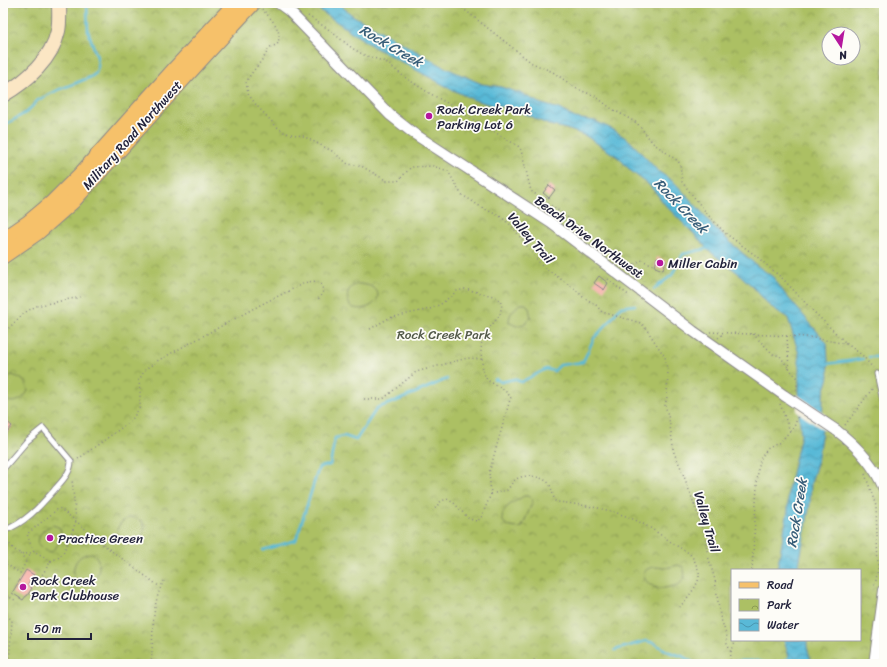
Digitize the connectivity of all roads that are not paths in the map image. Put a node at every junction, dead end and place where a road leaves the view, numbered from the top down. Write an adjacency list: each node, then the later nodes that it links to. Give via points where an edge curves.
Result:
1 (59, 3): 5 (street, via 58,31 49,53 25,79)
2 (278, 3): 11 (street, Beach Drive Northwest, bridge, via 289,11 390,115 438,150 551,223 694,331 784,395 839,429)
3 (258, 6): 4 (main road, Military Road Northwest)
4 (237, 9): 6 (main road, Military Road Northwest, via 175,69 52,203); 7 (main road, Military Road Northwest, via 202,58 72,202 38,232)
5 (3, 95)
6 (3, 240)
7 (3, 256)
8 (877, 374): 9 (lane)
9 (884, 405)
10 (3, 469): 13 (lane, via 27,441 43,428 72,461 67,474 39,508 21,522)
11 (881, 471): 12 (street, Beach Drive Northwest)
12 (884, 489)
13 (3, 531)
14 (879, 590): 15 (street)
15 (874, 664)

